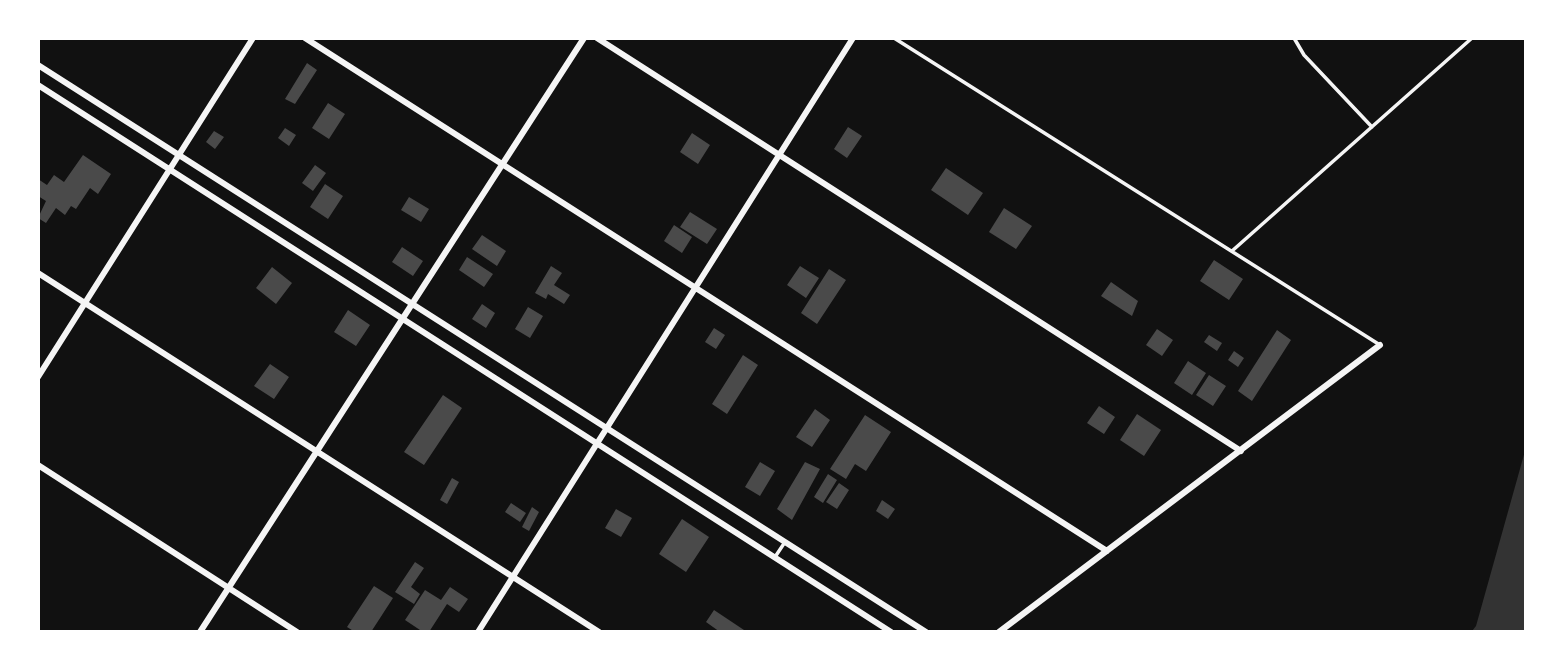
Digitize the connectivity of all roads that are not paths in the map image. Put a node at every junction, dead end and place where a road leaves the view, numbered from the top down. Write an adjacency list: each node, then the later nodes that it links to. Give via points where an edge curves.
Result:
1 (253, 38): 12 (street)
2 (305, 38): 14 (street)
3 (584, 38): 14 (street)
4 (597, 38): 13 (street)
5 (853, 38): 13 (street)
6 (894, 38): 16 (lane)
7 (1294, 38): 11 (lane, via 1304,55)
8 (1472, 38): 11 (lane)
9 (38, 65): 12 (street)
10 (38, 85): 15 (street)
11 (1372, 127): 16 (lane)
12 (179, 155): 15 (street); 20 (street)
13 (779, 155): 18 (street); 26 (street)
14 (502, 164): 18 (street); 20 (street)
15 (170, 169): 19 (street); 21 (street)
16 (1232, 251): 22 (lane)
17 (38, 273): 19 (street)
18 (695, 288): 24 (street); 30 (street)
19 (86, 303): 23 (street); 27 (street)
20 (412, 304): 21 (street); 24 (street)
21 (403, 318): 25 (street); 27 (street)
22 (1380, 345): 26 (street)
23 (38, 377)
24 (606, 429): 25 (street); 29 (street)
25 (597, 443): 31 (street); 32 (street)
26 (1241, 451): 30 (street)
27 (316, 452): 32 (street); 33 (street)
28 (38, 465): 33 (street)
29 (785, 542): 31 (lane); 39 (street)
30 (1107, 551): 40 (street)
31 (775, 557): 38 (street)
32 (513, 576): 36 (street); 37 (street)
33 (229, 587): 34 (street); 35 (street)
34 (200, 632)
35 (297, 632)
36 (478, 632)
37 (599, 632)
38 (891, 632)
39 (926, 632)
40 (999, 632)

